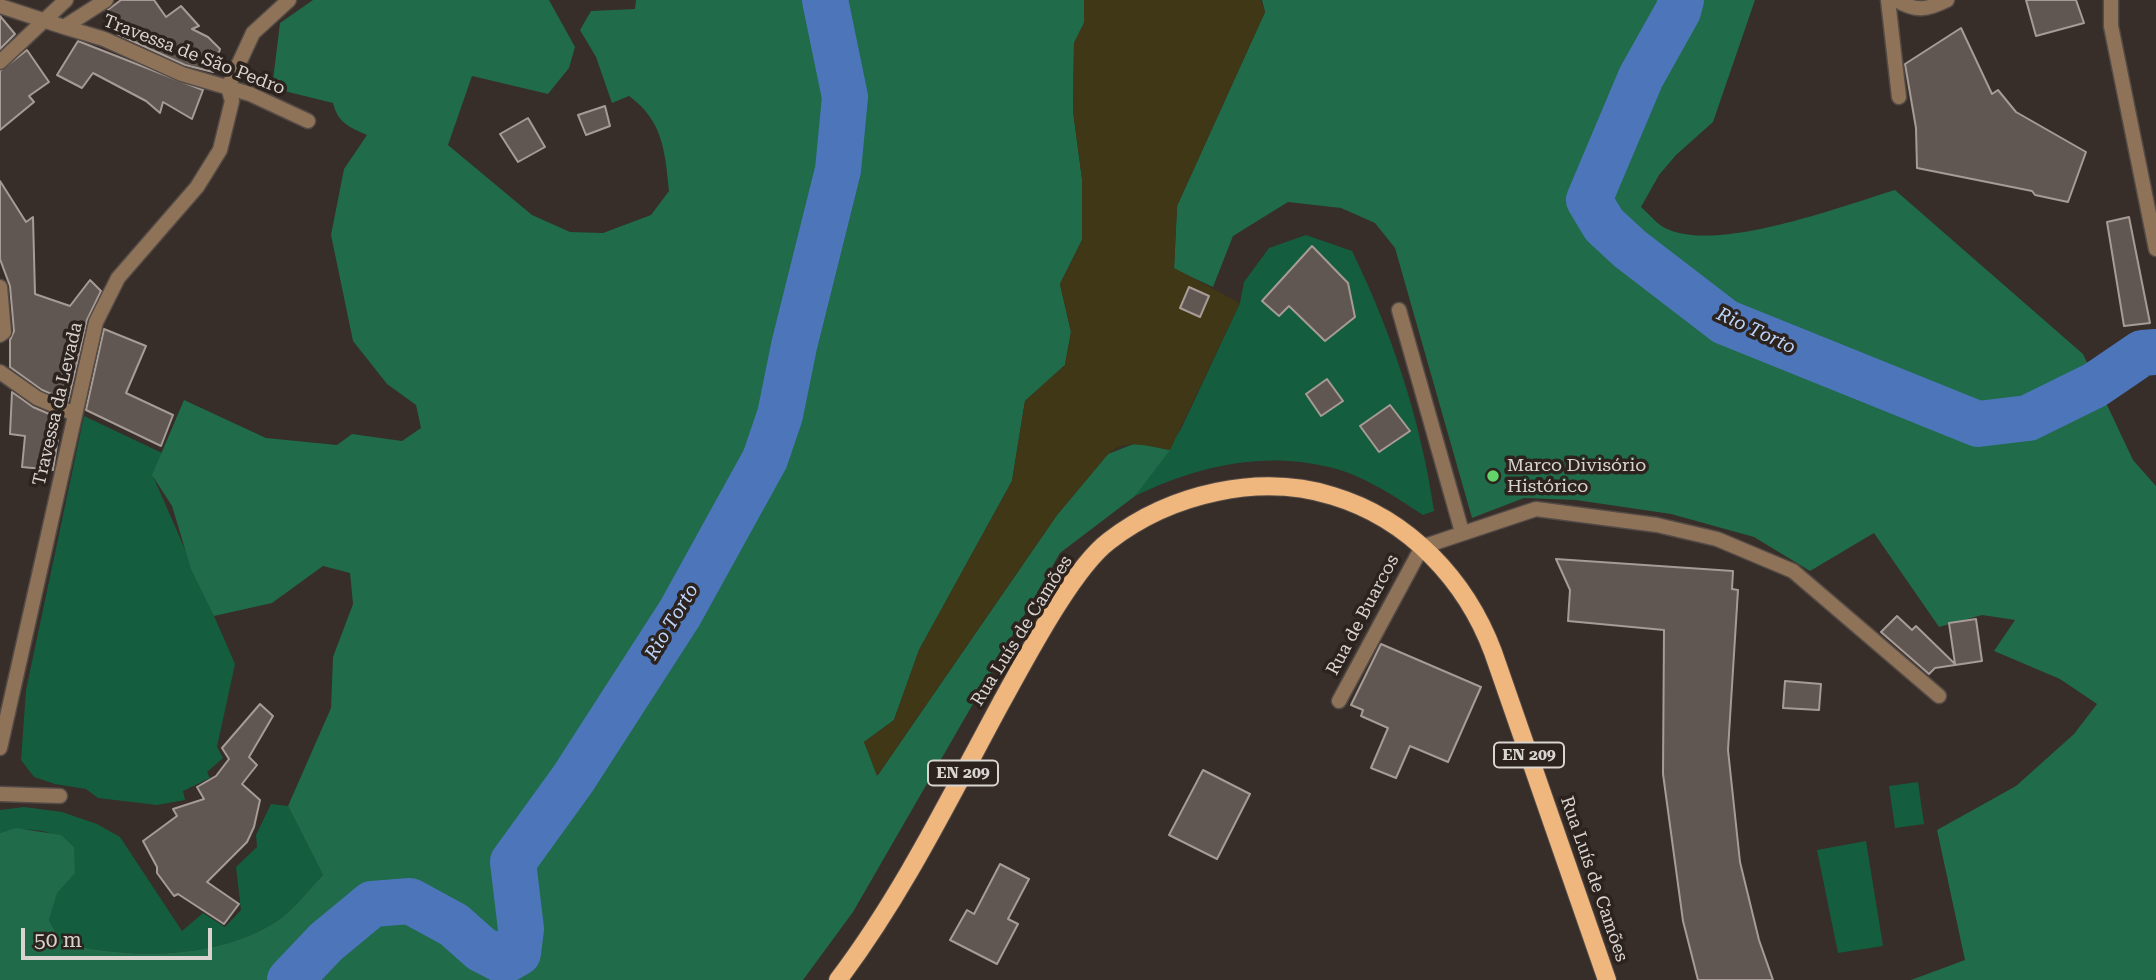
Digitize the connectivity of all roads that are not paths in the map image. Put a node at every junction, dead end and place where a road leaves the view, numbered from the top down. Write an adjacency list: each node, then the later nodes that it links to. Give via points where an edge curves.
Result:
1 (66, 0): 9 (street)
2 (106, 0): 10 (street)
3 (289, 0): 12 (street, Travessa da Levada, via 253,33)
4 (1888, 0): 13 (street)
5 (1896, 0): 6 (street, via 1922,10)
6 (1947, 0)
7 (2111, 0): 15 (street, via 2111,26)
8 (0, 6): 9 (street)
9 (44, 18): 10 (street, Travessa de São Pedro); 11 (street)
10 (64, 27): 12 (street, Travessa de São Pedro, via 104,39 182,74)
11 (0, 62)
12 (229, 87): 14 (street, Travessa de São Pedro); 20 (street, Travessa da Levada, via 232,101 220,150 197,187 118,278 96,322)
13 (1899, 97)
14 (308, 121)
15 (2156, 249)
16 (0, 287): 18 (street, via 6,320)
17 (1399, 310): 21 (street)
18 (0, 335)
19 (0, 372): 20 (street, via 37,398)
20 (75, 414): 25 (street, Travessa da Levada)
21 (1462, 532): 22 (street); 23 (street, via 1536,509 1657,525 1717,539 1793,571)
22 (1422, 547): 24 (street, Rua de Buarcos); 28 (main road, Rua Luís de Camões / EN 209, via 1395,524 1349,500 1275,484 1222,489 1160,512 1108,541 1086,565 1024,661 918,860); 29 (main road, Rua Luís de Camões / EN 209, via 1453,577 1481,621)
23 (1939, 696)
24 (1339, 701)
25 (0, 748)
26 (0, 794): 27 (street)
27 (60, 796)
28 (838, 980)
29 (1607, 980)

